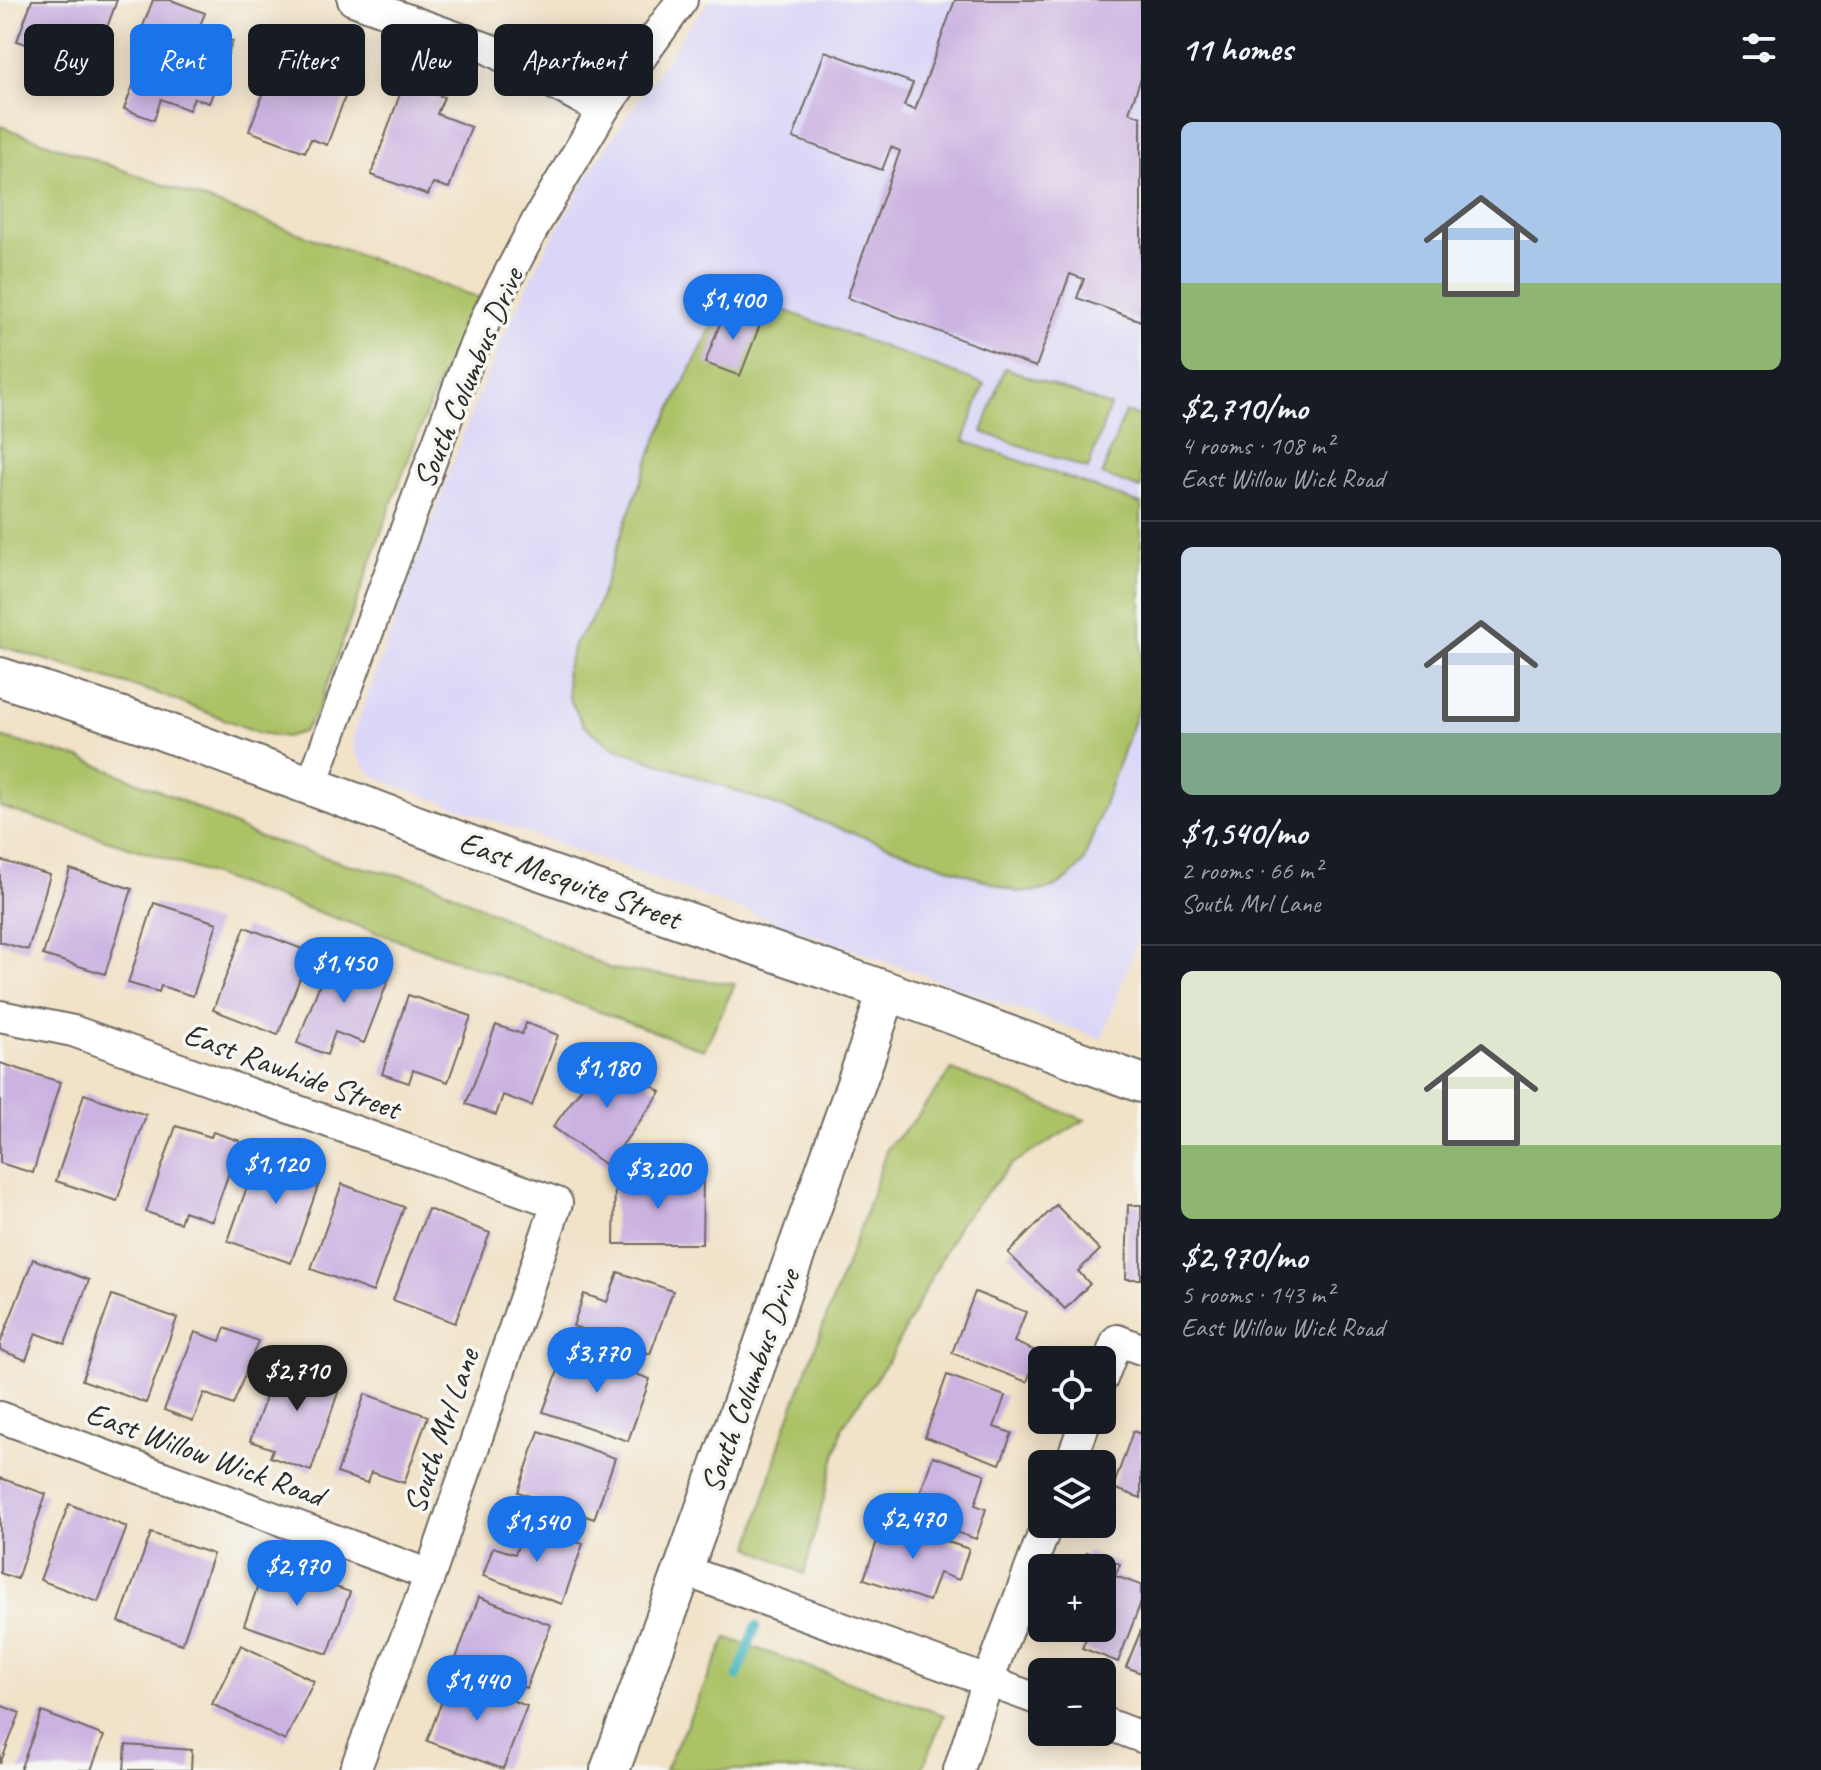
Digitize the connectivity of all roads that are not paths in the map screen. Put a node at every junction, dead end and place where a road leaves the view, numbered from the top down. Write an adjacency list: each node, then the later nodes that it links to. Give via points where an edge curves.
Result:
1 (353, 0): 3 (street, via 489,49)
2 (682, 0): 3 (street, South Columbus Drive)
3 (603, 110): 5 (street, South Columbus Drive, via 483,326)
4 (0, 677): 5 (street, East Mesquite Street)
5 (311, 786): 6 (street, East Mesquite Street)
6 (887, 991): 8 (street, East Mesquite Street); 14 (street, South Columbus Drive)
7 (0, 1016): 9 (street, East Rawhide Street, via 73,1031)
8 (1141, 1083)
9 (557, 1203): 15 (street, South Mrl Lane)
10 (1129, 1344): 11 (street)
11 (1116, 1361)
12 (0, 1417): 15 (street, East Willow Wick Road)
13 (1042, 1538): 16 (street)
14 (683, 1570): 16 (street); 21 (street, South Columbus Drive)
15 (430, 1575): 20 (street, South Mrl Lane)
16 (988, 1681): 17 (street); 22 (street)
17 (1028, 1696)
18 (1116, 1727): 19 (street)
19 (1141, 1737)
20 (355, 1770)
21 (610, 1770)
22 (959, 1770)

